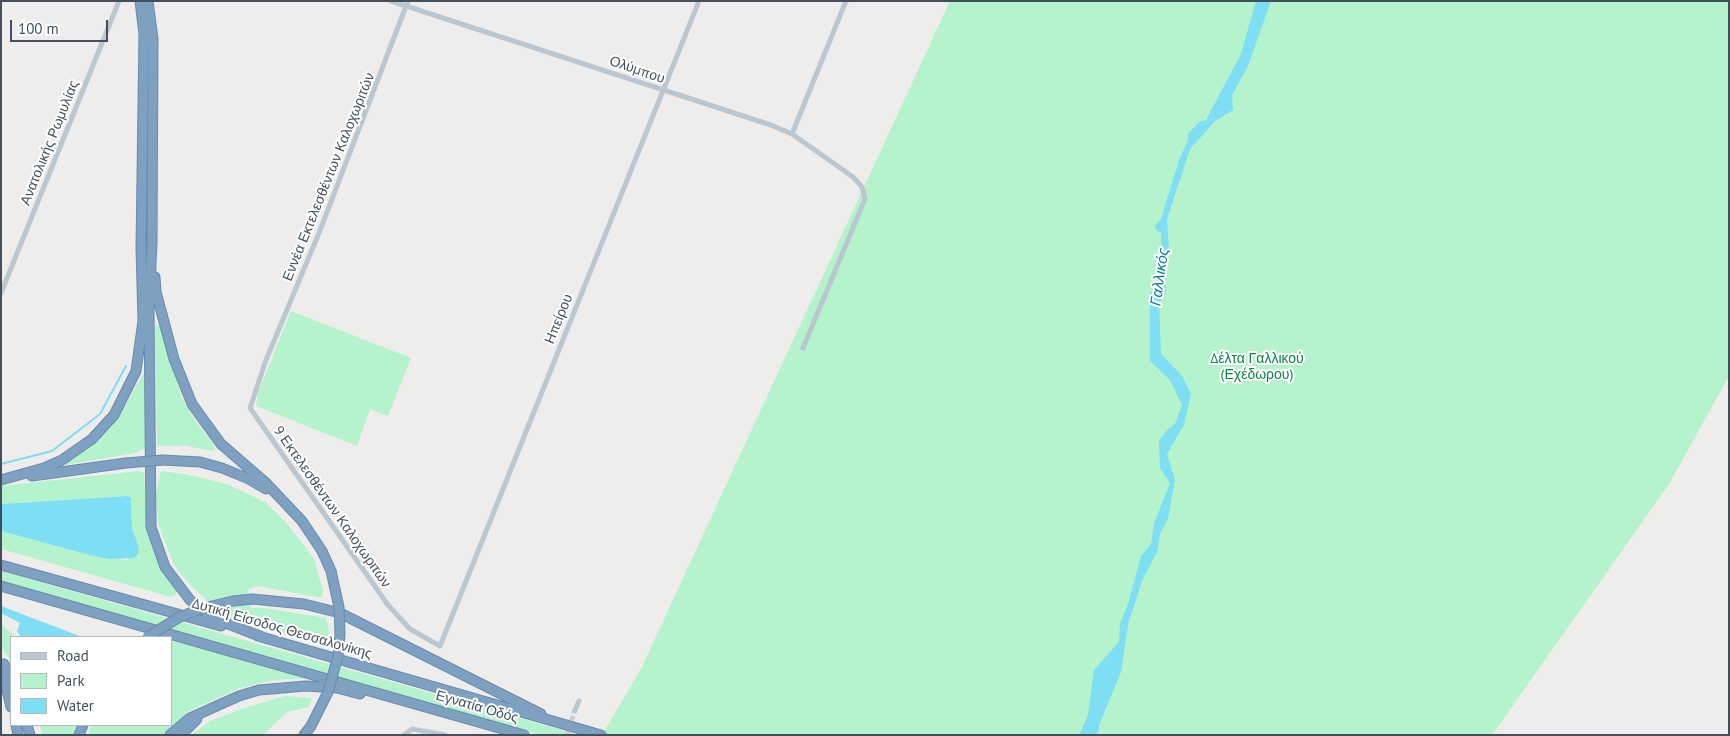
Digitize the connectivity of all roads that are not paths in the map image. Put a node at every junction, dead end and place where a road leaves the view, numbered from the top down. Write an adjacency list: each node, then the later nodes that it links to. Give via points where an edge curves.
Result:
1 (119, 1): 11 (street, Ανατολικής Ρωμυλίας)
2 (140, 1): 14 (highway, via 144,34 143,321 136,371 114,415 92,439 62,460)
3 (148, 1): 10 (highway, via 153,39)
4 (391, 1): 7 (street, Ολύμπου)
5 (698, 1): 8 (street, Ηπείρου)
6 (846, 1): 9 (street)
7 (407, 3): 8 (street, Ολύμπου); 13 (street, Εννέα Εκτελεσθέντων Καλοχωριτών, via 319,234)
8 (663, 90): 9 (street, Ολύμπου); 20 (street, Ηπείρου)
9 (792, 134): 12 (street, Ολύμπου, via 821,152 862,187 865,199)
10 (152, 242): 15 (highway, via 156,292 185,390 206,427); 19 (highway, via 149,308 150,514 155,542 165,567 190,600 213,618)
11 (1, 293)
12 (803, 348)
13 (266, 360): 20 (street, 9 Εκτελεσθέντων Καλοχωριτών, via 251,402 252,414 388,605 410,629)
14 (1, 480): 15 (highway, bridge, via 126,463 200,462 249,479)
15 (277, 496): 32 (highway, bridge, via 307,528 331,571 339,607 338,656 328,692)
16 (1, 565): 19 (highway, Δυτική Είσοδος Θεσσαλονίκης)
17 (1, 586): 26 (highway)
18 (149, 636): 29 (highway, bridge, via 178,618 224,602 252,599 304,604 340,614)
19 (262, 637): 29 (highway, Δυτική Είσοδος Θεσσαλονίκης)
20 (440, 646)
21 (1, 660): 23 (highway)
22 (1, 665): 25 (highway)
23 (10, 676)
24 (578, 702): 27 (street)
25 (10, 703)
26 (422, 706): 28 (highway, via 338,688 306,686 259,690); 35 (highway, Εγνατία Οδός)
27 (574, 710)
28 (205, 711): 30 (highway, via 190,718); 31 (highway)
29 (554, 721): 36 (highway)
30 (170, 735)
31 (181, 735)
32 (304, 735)
33 (404, 735): 34 (street, via 412,729 419,729)
34 (445, 735)
35 (524, 735)
36 (601, 735)

